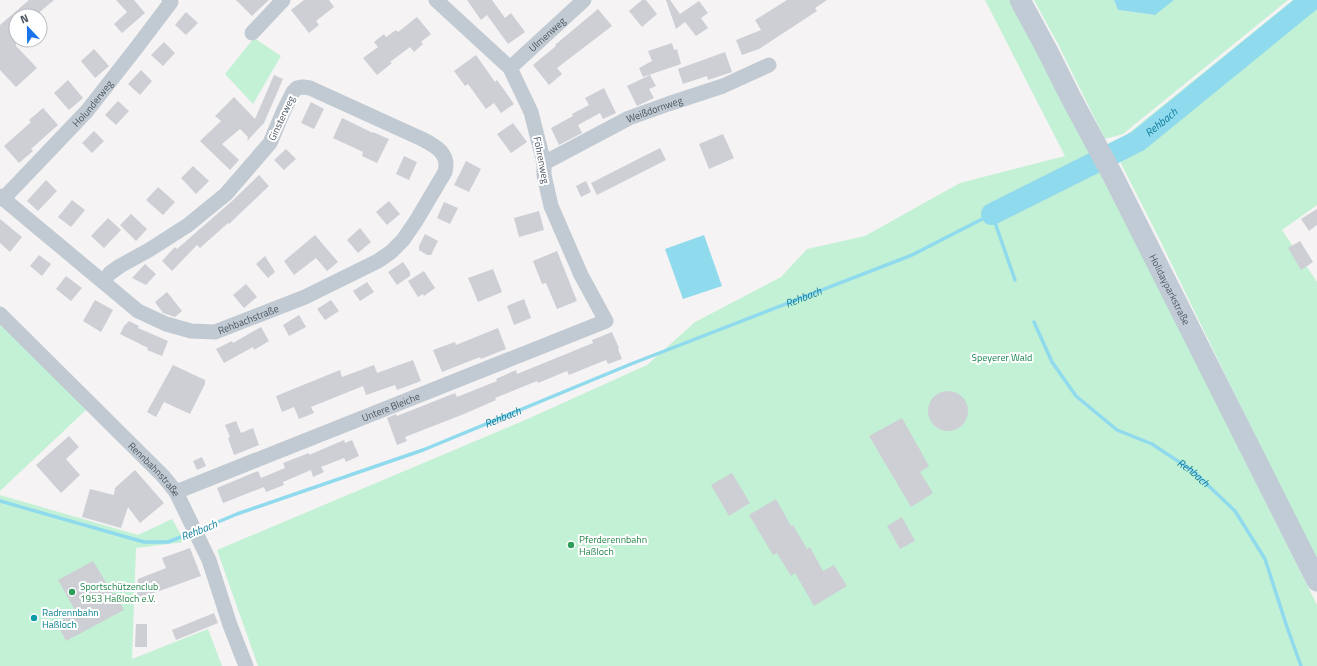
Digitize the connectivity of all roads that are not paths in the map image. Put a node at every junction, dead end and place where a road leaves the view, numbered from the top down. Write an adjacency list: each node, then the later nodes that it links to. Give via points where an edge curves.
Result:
1 (168, 0): 11 (street, Holunderweg, via 171,2 87,111)
2 (283, 0): 6 (street)
3 (436, 0): 8 (street, Föhrenweg)
4 (584, 0): 8 (street, Ulmenweg)
5 (1020, 0): 16 (main road, Holidayparkstraße, via 1113,176)
6 (252, 33)
7 (769, 65): 10 (street, Weißdornweg, via 723,86 630,118)
8 (510, 68): 10 (street, Föhrenweg, via 531,112)
9 (444, 156): 12 (street, Rehbachstraße, via 445,172 416,221 392,252 305,297 215,332 191,332 166,324 138,310); 12 (street, Ginsterweg, via 439,149 415,136 310,88 297,88 270,142 226,194 188,225 110,273)
10 (544, 163): 14 (street, Föhrenweg, via 551,206 581,276)
11 (1, 198): 12 (street, Rehbachstraße)
12 (103, 282)
13 (0, 314): 15 (street, Rennbahnstraße)
14 (606, 321): 15 (street, Untere Bleiche)
15 (176, 492): 17 (street, Rennbahnstraße, via 209,560)
16 (1317, 581)
17 (246, 666)

